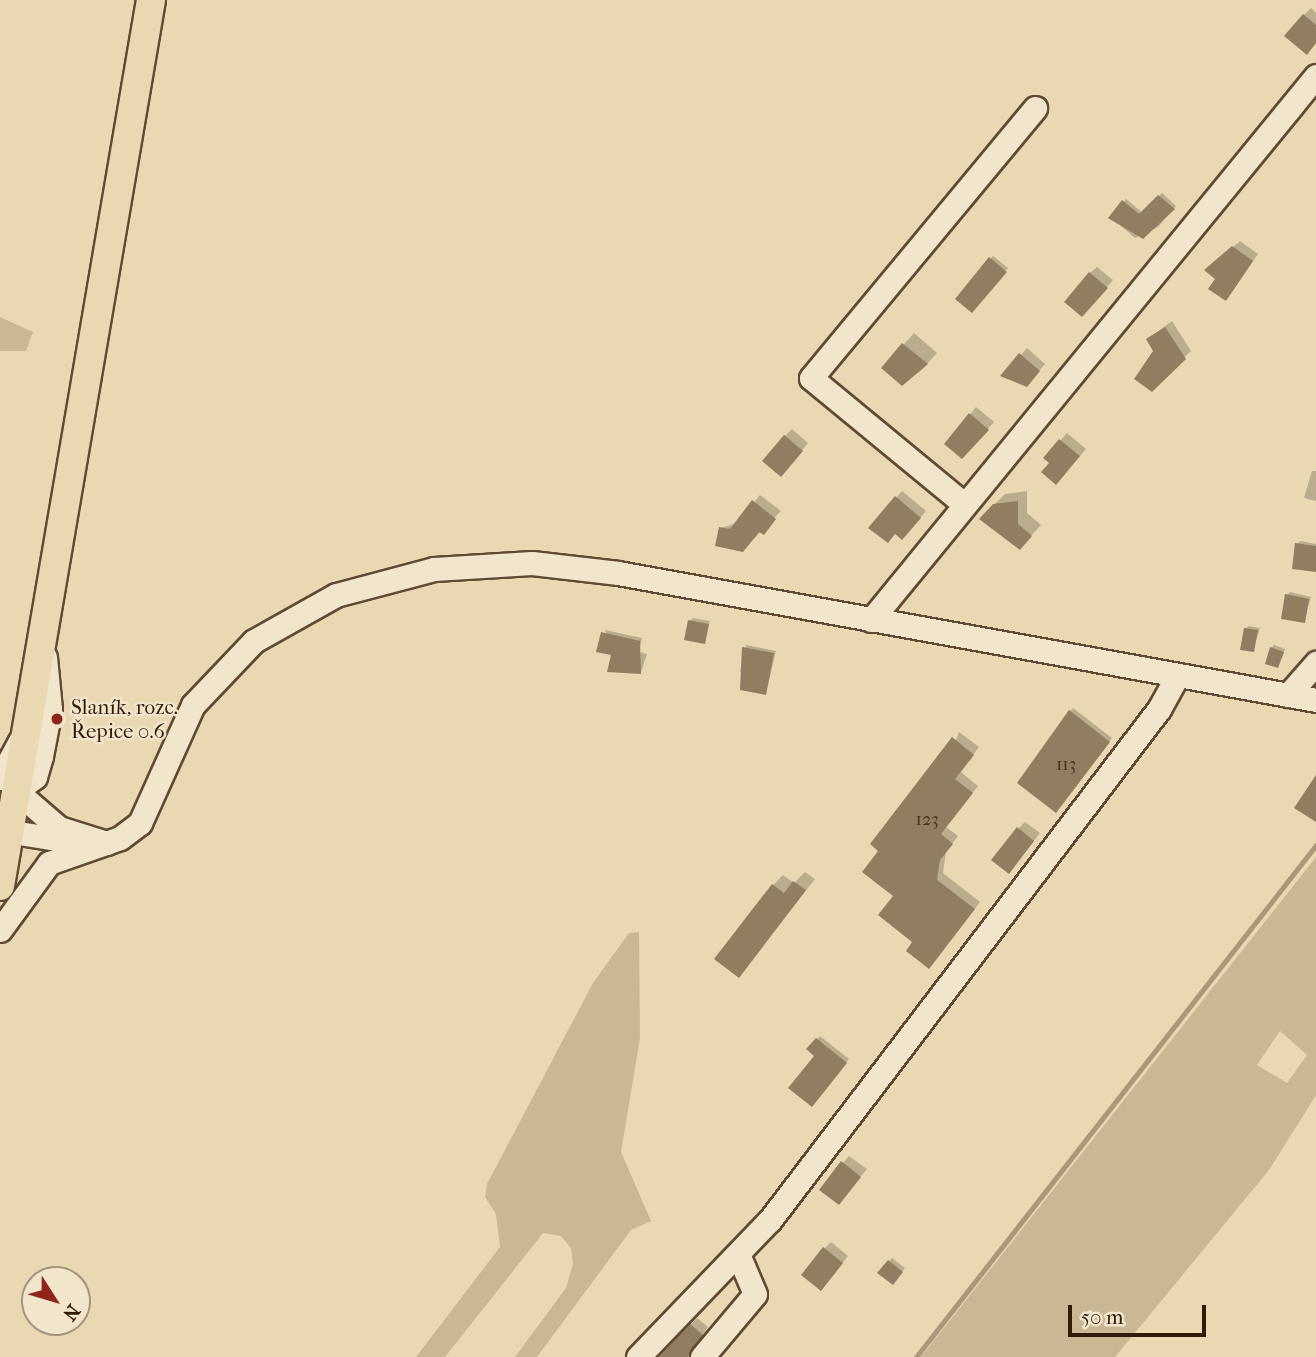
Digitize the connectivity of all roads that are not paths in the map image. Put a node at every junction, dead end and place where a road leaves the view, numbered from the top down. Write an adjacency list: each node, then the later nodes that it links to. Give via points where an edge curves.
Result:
1 (151, 0): 6 (main road)
2 (1316, 76): 4 (street)
3 (1035, 108): 4 (street, via 811,378)
4 (964, 504): 5 (street)
5 (871, 620): 8 (street); 13 (street, via 546,564 470,564 365,584 281,624 218,675 193,705 149,810 131,832)
6 (43, 638): 11 (main road, via 27,729); 11 (street, via 50,709 38,769)
7 (1316, 663): 9 (street)
8 (1177, 676): 9 (street); 16 (street, via 1142,731)
9 (1288, 695): 10 (street)
10 (1316, 700)
11 (8, 784): 12 (main road); 13 (street, via 59,828)
12 (5, 831): 13 (street); 14 (main road)
13 (107, 843): 15 (street, via 49,863)
14 (0, 880)
15 (0, 930)
16 (738, 1254): 17 (street); 18 (street, via 755,1294)
17 (638, 1357)
18 (702, 1357)

